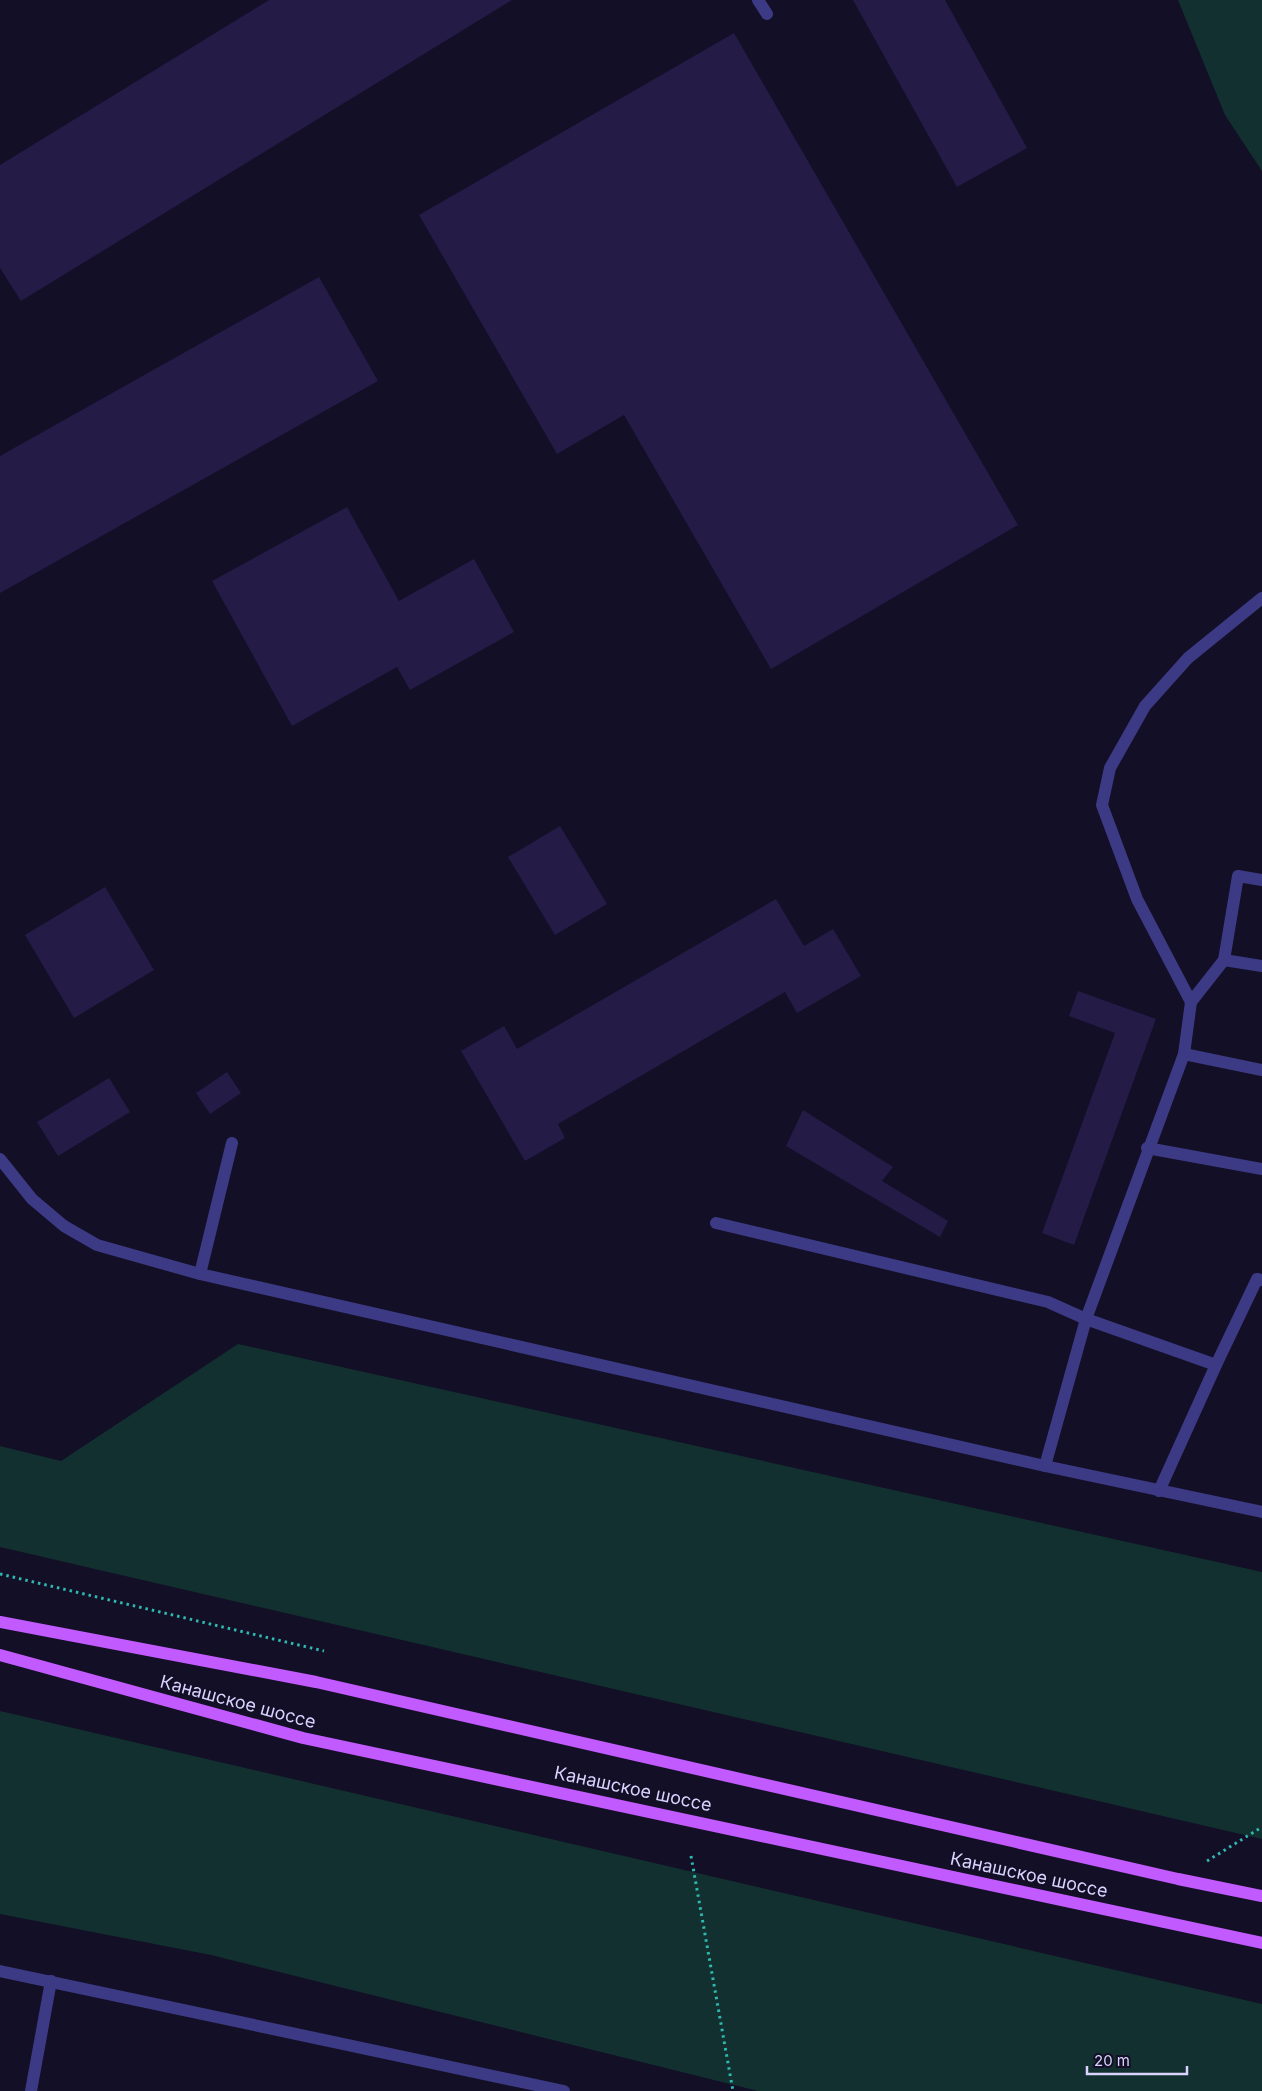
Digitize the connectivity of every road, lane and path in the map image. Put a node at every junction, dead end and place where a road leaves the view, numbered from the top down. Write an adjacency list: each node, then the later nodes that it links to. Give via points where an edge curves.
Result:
1 (758, 0): 2 (street)
2 (767, 14)
3 (1262, 598): 7 (street, via 1188,658 1145,706 1110,768 1102,806 1137,899)
4 (1262, 880): 5 (street, via 1238,876)
5 (1224, 960): 6 (street); 7 (street)
6 (1262, 966)
7 (1190, 1002): 8 (street)
8 (1184, 1054): 9 (street); 11 (street)
9 (1262, 1070)
10 (232, 1143): 15 (street)
11 (1147, 1148): 13 (street); 17 (street)
12 (0, 1159): 15 (street, via 32,1199 64,1226 97,1245)
13 (1262, 1168)
14 (716, 1223): 17 (street, via 1048,1302)
15 (200, 1274): 19 (street)
16 (1262, 1280): 18 (street, via 1256,1279)
17 (1086, 1319): 18 (street); 19 (street)
18 (1216, 1365): 20 (street)
19 (1045, 1466): 20 (street)
20 (1159, 1491): 21 (street)
21 (1262, 1512)
22 (0, 1574): 24 (path)
23 (0, 1622): 28 (main road, Канашское шоссе, via 316,1682)
24 (324, 1651)
25 (0, 1655): 30 (main road, Канашское шоссе, via 302,1738)
26 (1262, 1827): 28 (path)
27 (691, 1856): 35 (path)
28 (1178, 1879): 29 (main road, Канашское шоссе)
29 (1262, 1896)
30 (1262, 1943)
31 (0, 1971): 32 (street)
32 (51, 1982): 33 (street); 34 (street)
33 (30, 2091)
34 (564, 2091)
35 (733, 2091)

